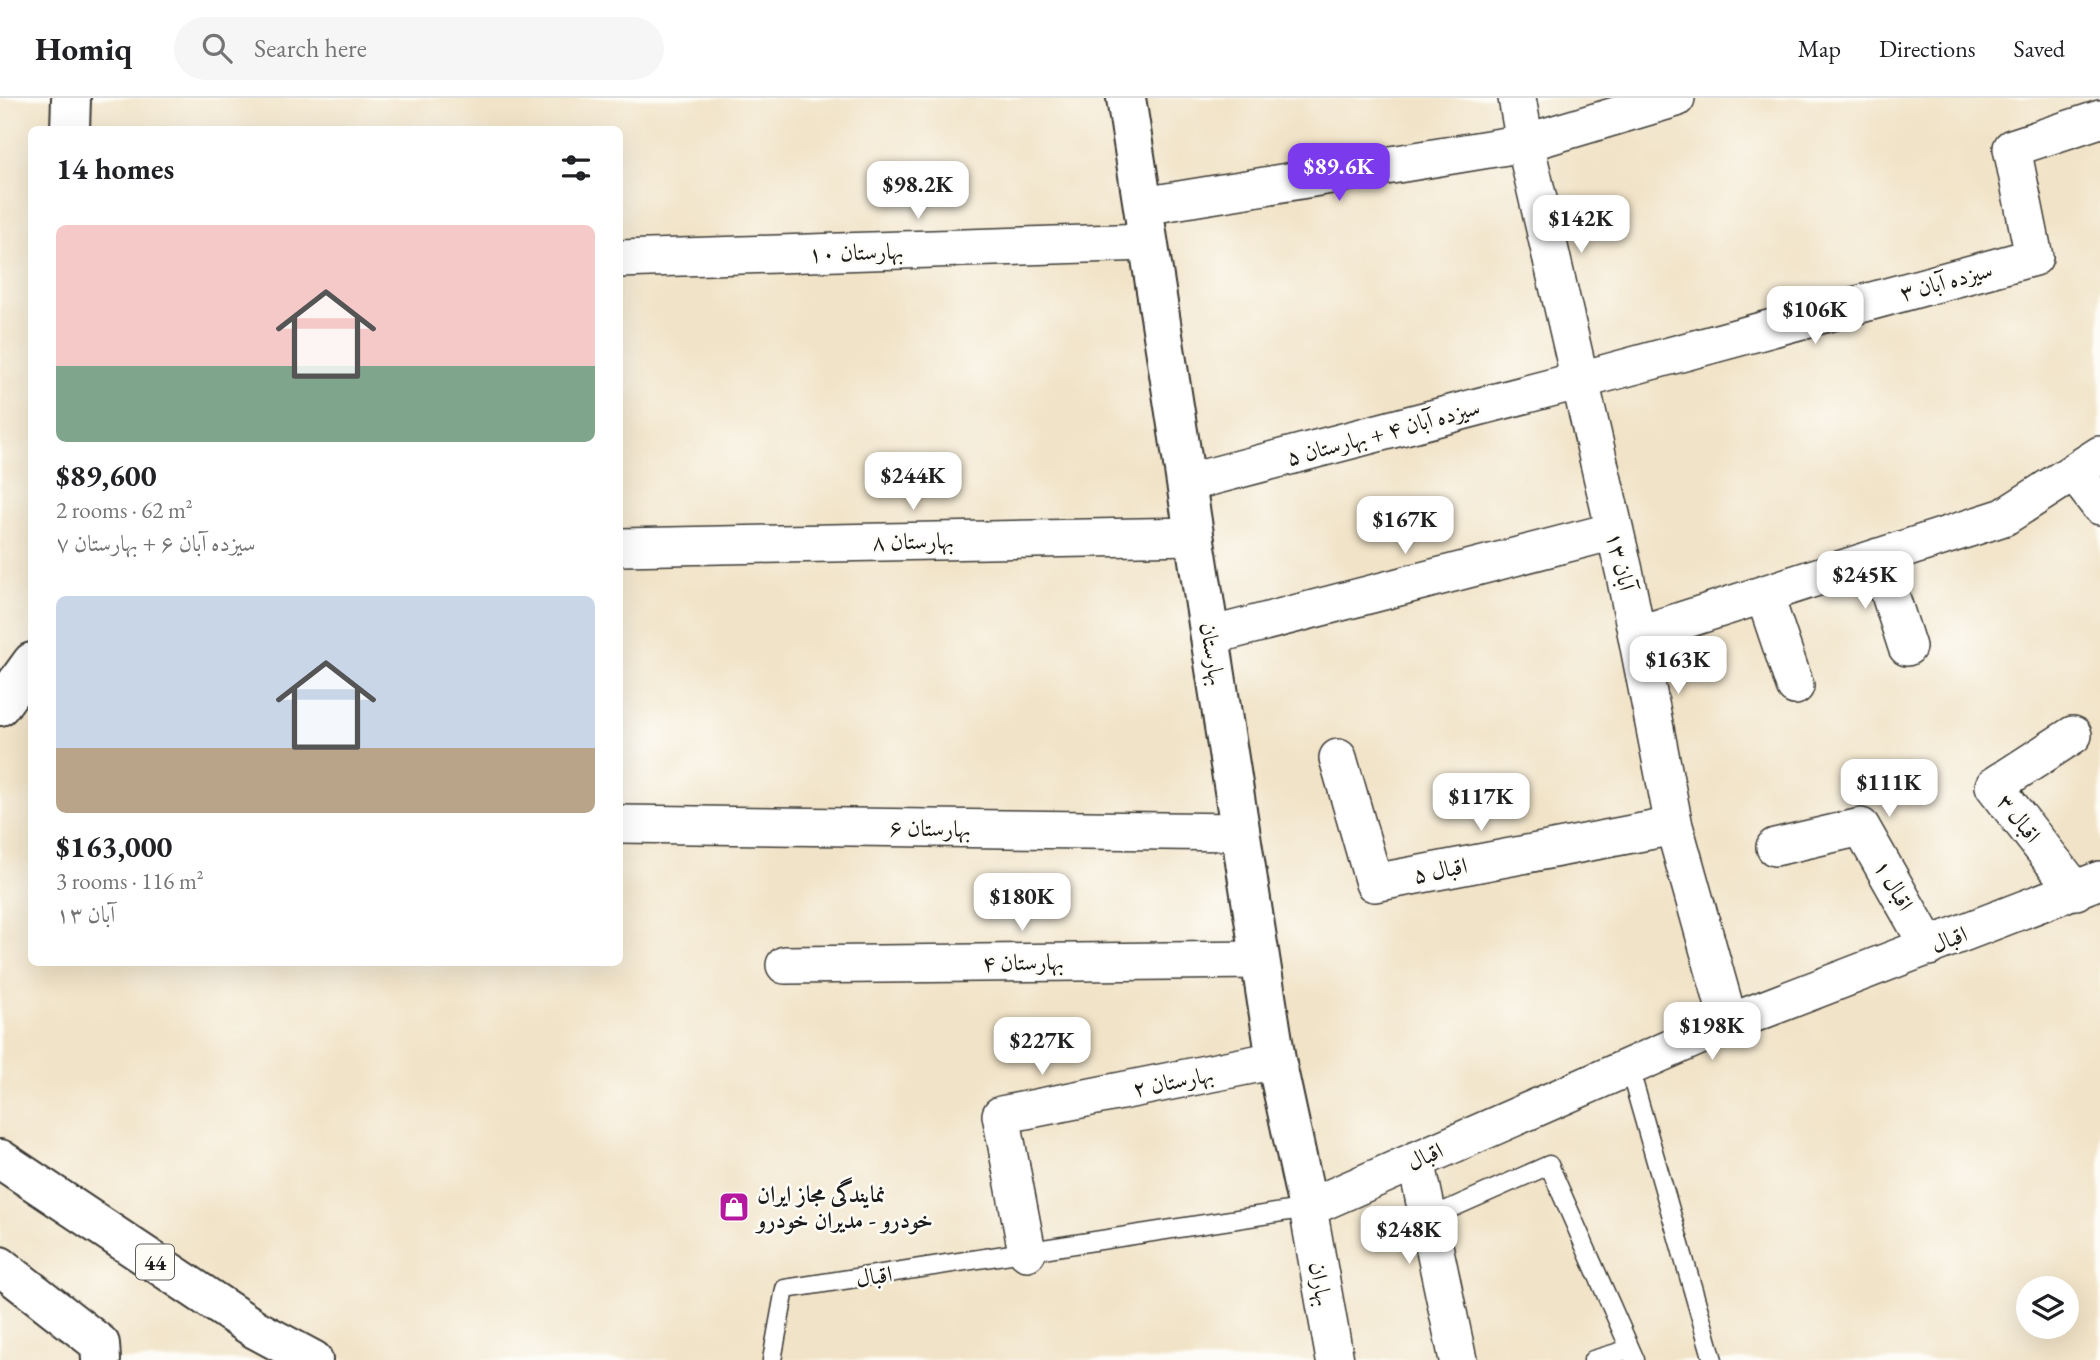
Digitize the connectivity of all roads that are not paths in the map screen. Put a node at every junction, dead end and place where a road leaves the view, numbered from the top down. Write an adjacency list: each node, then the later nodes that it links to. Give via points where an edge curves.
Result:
1 (71, 98): 6 (main road)
2 (1126, 98): 8 (main road, بهارستان)
3 (1517, 98): 7 (street, ۱۳ آبان)
4 (1676, 98): 7 (street, بهارستان ۱۰)
5 (2100, 119): 10 (street, سیزده آبان ۳, via 2012,148 2034,257)
6 (70, 126)
7 (1525, 143): 8 (street, بهارستان ۱۰); 10 (street, ۱۳ آبان)
8 (1146, 224): 9 (street, بهارستان ۱۰); 12 (main road, بهارستان)
9 (623, 260)
10 (1581, 380): 12 (street, سیزده آبان ۴ + بهارستان ۵); 14 (street, ۱۳ آبان)
11 (2087, 463): 13 (street); 17 (street, via 2004,517)
12 (1186, 483): 15 (main road, بهارستان)
13 (2100, 506)
14 (1614, 531): 19 (street, ۱۳ آبان); 20 (street)
15 (1194, 536): 16 (street, بهارستان ۸); 20 (main road, بهارستان)
16 (626, 547)
17 (1878, 557): 18 (street); 21 (street)
18 (1763, 594): 19 (street); 23 (street)
19 (1637, 635): 28 (street, ۱۳ آبان)
20 (1210, 636): 29 (main road, بهارستان)
21 (1907, 647)
22 (28, 668): 24 (main road)
23 (1795, 686)
24 (0, 706)
25 (2073, 735): 31 (street, اقبال ۳, via 1994,786)
26 (1338, 758): 28 (street, اقبال ۵, via 1374,883)
27 (623, 824): 29 (street, بهارستان ۶)
28 (1674, 825): 35 (street, ۱۳ آبان)
29 (1240, 832): 33 (main road, بهارستان)
30 (1775, 847): 32 (street, اقبال ۱, via 1861,827)
31 (2088, 886): 32 (street, اقبال)
32 (1929, 947): 35 (street, اقبال)
33 (1260, 960): 34 (street, بهارستان ۴); 36 (main road, بهارستان)
34 (785, 965)
35 (1729, 1023): 37 (street, اقبال)
36 (1276, 1060): 40 (main road, بهارستان); 42 (street, بهارستان ۲, via 1001,1115)
37 (1629, 1067): 39 (street, اقبال); 51 (lane)
38 (0, 1159): 46 (main road, 44, via 256,1329)
39 (1416, 1160): 40 (street, اقبال); 41 (street)
40 (1308, 1208): 42 (lane, اقبال); 48 (street, بهاران)
41 (1429, 1218): 44 (lane, via 1549,1165); 49 (street)
42 (1027, 1252): 47 (lane, اقبال, via 785,1289)
43 (0, 1266): 45 (main road, via 100,1344)
44 (1633, 1354): 50 (lane)
45 (102, 1360)
46 (313, 1360)
47 (772, 1360)
48 (1335, 1360)
49 (1458, 1360)
50 (1593, 1360)
51 (1713, 1360)

